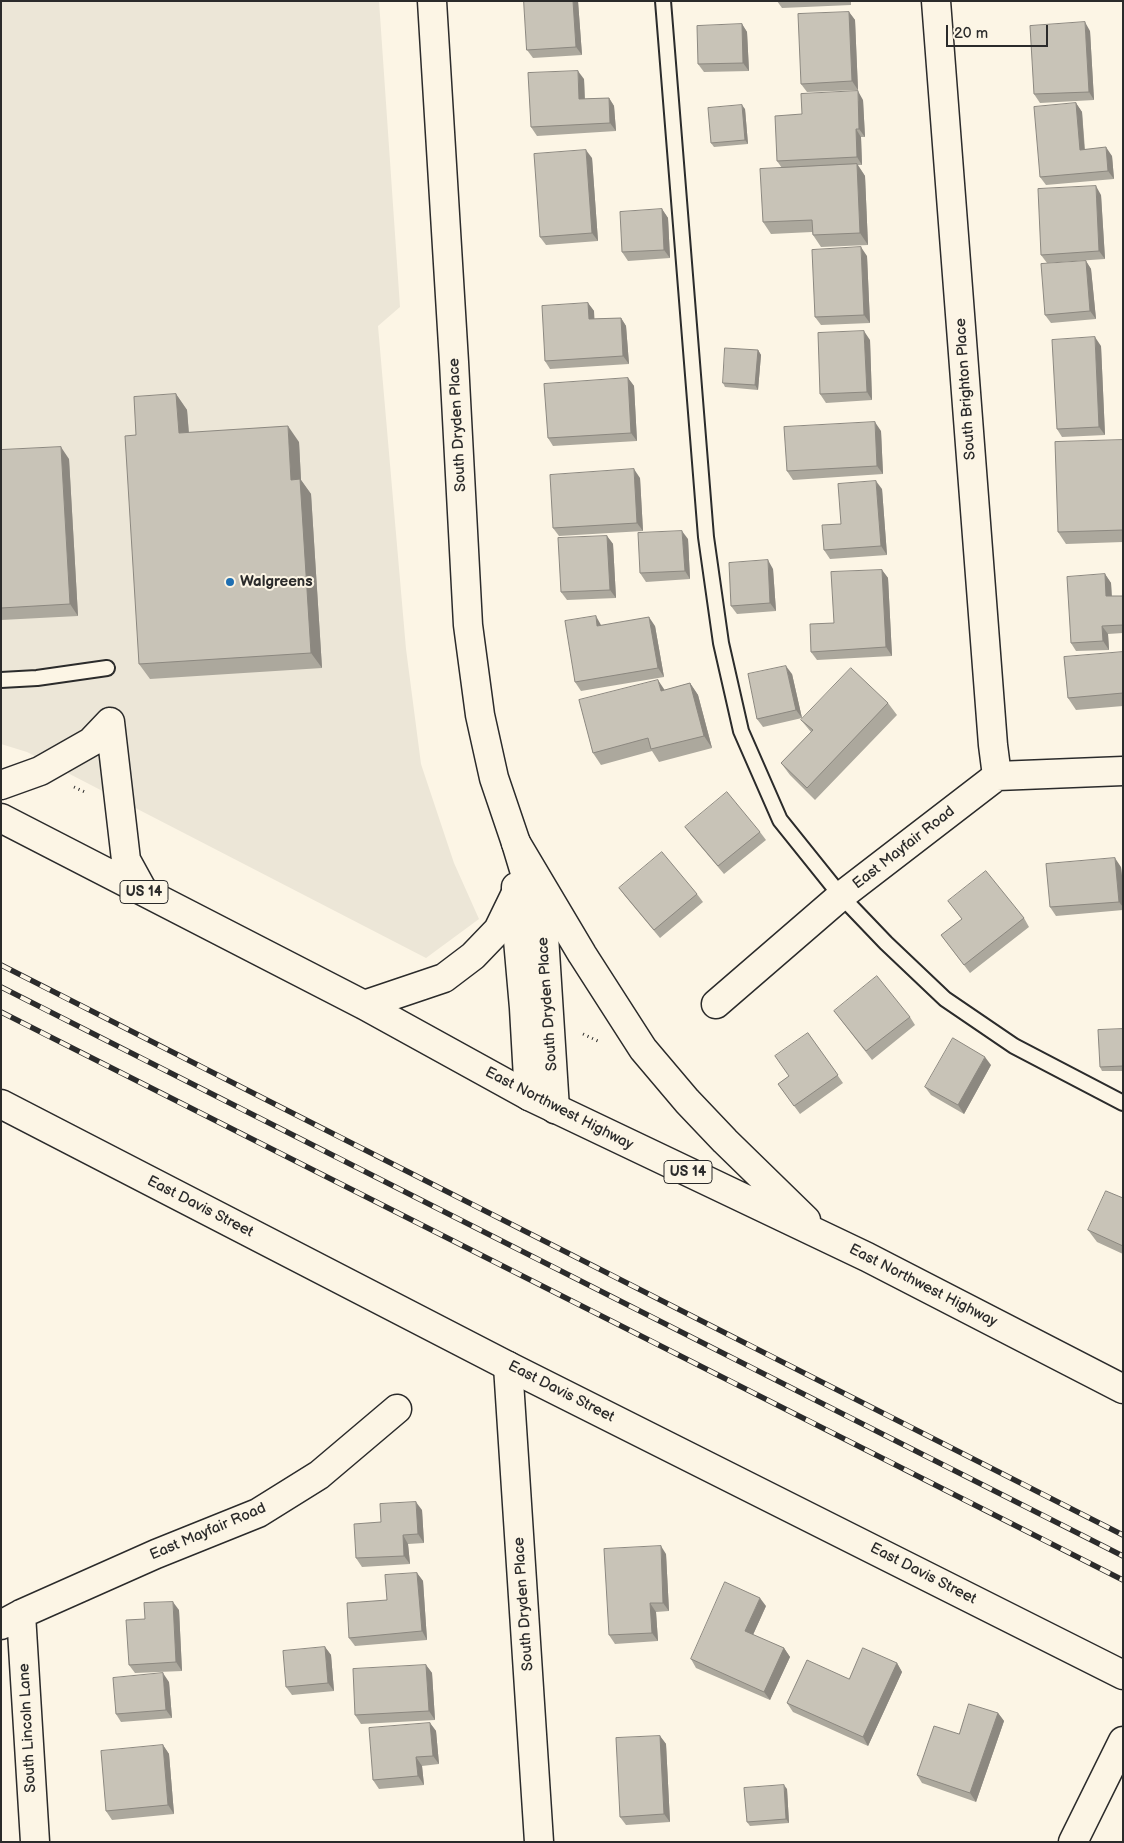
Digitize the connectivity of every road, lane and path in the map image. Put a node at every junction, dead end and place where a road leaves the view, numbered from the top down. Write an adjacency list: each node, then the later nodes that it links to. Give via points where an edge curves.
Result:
1 (432, 1): 10 (street, South Dryden Place, via 468,625 480,715 491,764)
2 (663, 1): 13 (lane, via 706,537 721,643 741,731 780,820)
3 (936, 1): 7 (street, South Brighton Place)
4 (107, 668): 5 (lane)
5 (1, 680)
6 (1123, 771): 7 (street)
7 (997, 776): 13 (street, East Mayfair Road)
8 (1, 785): 11 (street, via 40,771 91,742 110,722 126,860)
9 (1, 818): 11 (street, East Northwest Highway / US 14)
10 (516, 843): 12 (street, South Dryden Place); 21 (street, South Dryden Place, via 544,936); 22 (street, via 643,1049 725,1141)
11 (143, 891): 15 (street, East Northwest Highway / US 14)
12 (516, 893): 15 (street, via 498,930 473,956 444,978); 18 (street, South Dryden Place)
13 (841, 896): 14 (street, East Mayfair Road); 19 (lane, via 945,999 1014,1046)
14 (716, 1004)
15 (364, 1005): 18 (street, East Northwest Highway / US 14)
16 (579, 1033): 17 (path)
17 (606, 1045)
18 (529, 1096): 21 (street, East Northwest Highway / US 14)
19 (1123, 1103)
20 (1, 1104): 23 (street, East Davis Street)
21 (555, 1109): 22 (street, East Northwest Highway / US 14)
22 (821, 1235): 24 (street, East Northwest Highway / US 14)
23 (508, 1366): 27 (street, East Davis Street); 30 (street, South Dryden Place)
24 (1123, 1389)
25 (397, 1409): 26 (street, East Mayfair Road, via 319,1474 258,1513 156,1554)
26 (11, 1620): 29 (street, South Lincoln Lane)
27 (1123, 1675)
28 (1123, 1740): 31 (street)
29 (35, 1842)
30 (539, 1842)
31 (1073, 1842)

